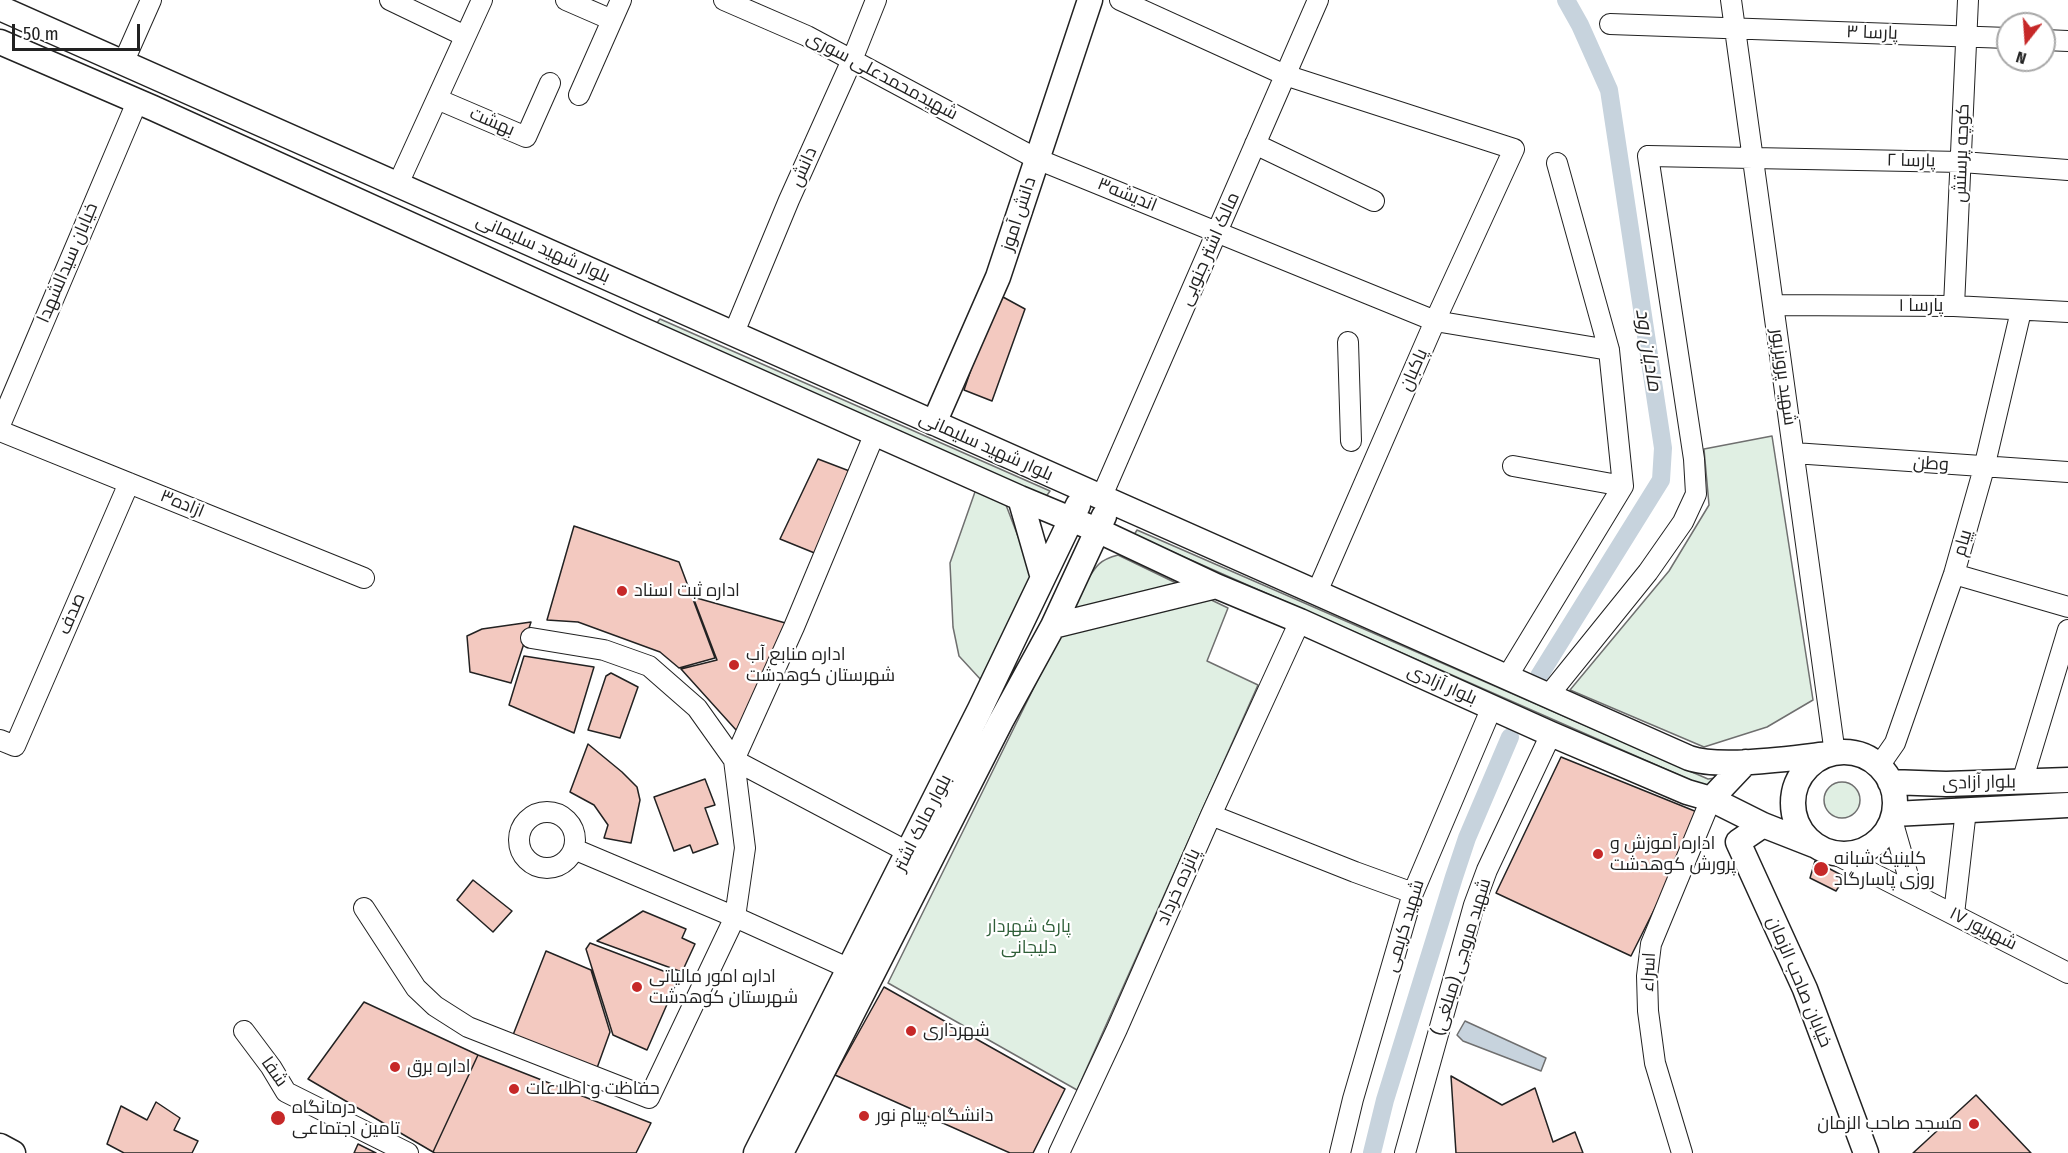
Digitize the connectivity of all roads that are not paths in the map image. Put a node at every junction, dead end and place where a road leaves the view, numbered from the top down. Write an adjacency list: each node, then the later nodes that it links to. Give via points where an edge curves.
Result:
1 (151, 0): 22 (street)
2 (390, 0): 17 (street)
3 (482, 0): 17 (street)
4 (566, 0): 14 (street)
5 (621, 0): 14 (street)
6 (724, 0): 21 (street, شهیدمحمدعلی سوری)
7 (876, 0): 21 (street, دانش)
8 (1090, 0): 30 (main road, دانش آموز)
9 (1120, 0): 23 (street)
10 (1318, 0): 23 (street, مالک اشتر جنوبی)
11 (1731, 0): 16 (street, شهید پرویزپور)
12 (1968, 0): 18 (street, کوچه پرستش)
13 (0, 8): 22 (main road, بلوار شهید سلیمانی)
14 (612, 20): 25 (street)
15 (1610, 24): 16 (street, پارسا ۳)
16 (1735, 28): 18 (street, پارسا ۳); 29 (street, شهید پرویزپور)
17 (465, 36): 26 (street)
18 (1967, 37): 19 (street, پارسا ۳); 31 (street, کوچه پرستش)
19 (1996, 38)
20 (0, 42): 27 (main road, بلوار شهید سلیمانی)
21 (852, 60): 30 (street, شهیدمحمدعلی سوری); 44 (street, دانش)
22 (124, 61): 34 (main road, بلوار شهید سلیمانی)
23 (1285, 75): 28 (street, مالک اشتر جنوبی); 42 (street, پاکبان, via 1514,149)
24 (550, 83): 26 (street, بهشت, via 526,137)
25 (579, 95)
26 (437, 99): 34 (street)
27 (137, 102): 43 (main road, بلوار شهید سلیمانی); 48 (street, خیابان سیدالشهدا)
28 (1256, 144): 35 (street); 36 (street, مالک اشتر جنوبی)
29 (1753, 158): 31 (street, پارسا ۲); 38 (street, شهید پرویزپور); 73 (street, پارسا ۲, via 1648,156 1696,494 1683,522 1648,572)
30 (1036, 159): 36 (street, اندیشه۳); 47 (main road, دانش آموز, via 998,277)
31 (1962, 162): 33 (street, پارسا ۲); 39 (street, کوچه پرستش)
32 (1557, 163): 46 (street)
33 (2068, 170)
34 (398, 184): 37 (main road, بلوار شهید سلیمانی)
35 (1374, 201)
36 (1217, 232): 42 (street, اندیشه۳); 58 (street, مالک اشتر جنوبی)
37 (650, 296): 43 (main road); 44 (main road, بلوار شهید سلیمانی)
38 (1773, 305): 39 (street, پارسا ۱); 52 (street, شهید پرویزپور)
39 (1954, 306): 40 (street, پارسا ۱)
40 (2021, 311): 41 (street, پارسا ۱); 54 (street, پیام)
41 (2068, 312)
42 (1435, 321): 46 (street, اندیشه۳); 66 (street, پاکبان)
43 (636, 327): 50 (main road, بلوار شهید سلیمانی)
44 (733, 335): 47 (main road, بلوار شهید سلیمانی)
45 (1348, 342): 51 (street)
46 (1609, 350): 57 (street)
47 (934, 423): 58 (main road, بلوار شهید سلیمانی)
48 (0, 424)
49 (0, 431): 56 (street, ازاده۳)
50 (875, 434): 59 (main road, بلوار شهید سلیمانی); 80 (street)
51 (1352, 441)
52 (1794, 453): 54 (street, وطن); 79 (street, شهید پرویزپور)
53 (1513, 466): 57 (street)
54 (1984, 468): 55 (street, وطن); 62 (street, پیام)
55 (2068, 472)
56 (129, 483): 63 (street, ازاده۳); 78 (street, صدف)
57 (1623, 486): 72 (street)
58 (1099, 497): 60 (main road, بلوار مالک اشتر); 61 (main road, بلوار مالک اشتر); 66 (main road, بلوار آزادی)
59 (1020, 498): 60 (main road, بلوار شهید سلیمانی); 64 (main road)
60 (1072, 519): 61 (main road, بلوار آزادی); 64 (main road, بلوار مالک اشتر)
61 (1097, 530): 65 (main road, بلوار آزادی); 69 (main road, بلوار مالک اشتر)
62 (1954, 574): 67 (street); 82 (street, پیام)
63 (364, 578)
64 (1043, 578): 75 (main road, بلوار مالک اشتر)
65 (1216, 586): 68 (main road, بلوار آزادی); 69 (main road)
66 (1317, 592): 72 (main road, بلوار آزادی)
67 (2068, 607)
68 (1300, 621): 74 (main road, بلوار آزادی); 88 (street, پانزده خرداد)
69 (1053, 626): 76 (main road, بلوار مالک اشتر)
70 (2068, 630): 84 (street)
71 (531, 638): 80 (street, via 604,650 649,666 697,708)
72 (1507, 677): 73 (main road, بلوار آزادی)
73 (1548, 696): 81 (main road, بلوار آزادی, via 1696,761)
74 (1492, 707): 77 (main road, بلوار آزادی); 94 (street, شهید کریمی)
75 (980, 709): 76 (main road); 93 (main road, بلوار مالک اشتر)
76 (1001, 721): 105 (main road, بلوار مالک اشتر)
77 (1551, 734): 85 (main road, بلوار آزادی); 102 (street, شهید مروجی (مبلغی), via 1474,905)
78 (8, 743)
79 (1832, 754): 81 (main road, بلوار آزادی); 82 (main road, via 1868,758); 92 (main road, via 1815,761 1803,773 1792,803 1802,833)
80 (734, 760): 93 (street); 98 (street, via 745,848)
81 (1746, 762): 85 (main road)
82 (1884, 774): 84 (main road, بلوار آزادی, via 1946,784); 89 (main road, via 1894,796)
83 (2068, 780): 84 (main road, بلوار آزادی)
84 (2022, 782)
85 (1711, 799): 90 (main road, بلوار آزادی); 108 (street, اسراء, via 1651,944 1647,976 1655,1063)
86 (2068, 805): 87 (main road, بلوار آزادی)
87 (1966, 810): 89 (main road, بلوار آزادی); 97 (street)
88 (1211, 814): 94 (street); 106 (street, پانزده خرداد)
89 (1893, 817): 92 (main road, via 1886,833 1863,851 1848,854); 95 (street)
90 (1763, 825): 92 (main road, بلوار آزادی); 109 (main road, خیابان صاحب الزمان, via 1738,842 1804,989)
91 (574, 849): 98 (street)
92 (1824, 849): 95 (street, ۱۷ شهریور)
93 (908, 852): 99 (main road, بلوار مالک اشتر)
94 (1413, 893): 107 (street, شهید کریمی)
95 (1913, 893): 97 (street, ۱۷ شهریور)
96 (364, 908): 98 (street, via 416,988 435,1006 468,1027 648,1098)
97 (1954, 914): 100 (street, ۱۷ شهریور)
98 (735, 917): 99 (street)
99 (850, 969): 104 (main road, بلوار مالک اشتر)
100 (2068, 973)
101 (244, 1031): 103 (street, شفا, via 286,1092)
102 (1407, 1150)
103 (408, 1153)
104 (756, 1153)
105 (781, 1153)
106 (1059, 1153)
107 (1340, 1153)
108 (1682, 1153)
109 (1866, 1153)

